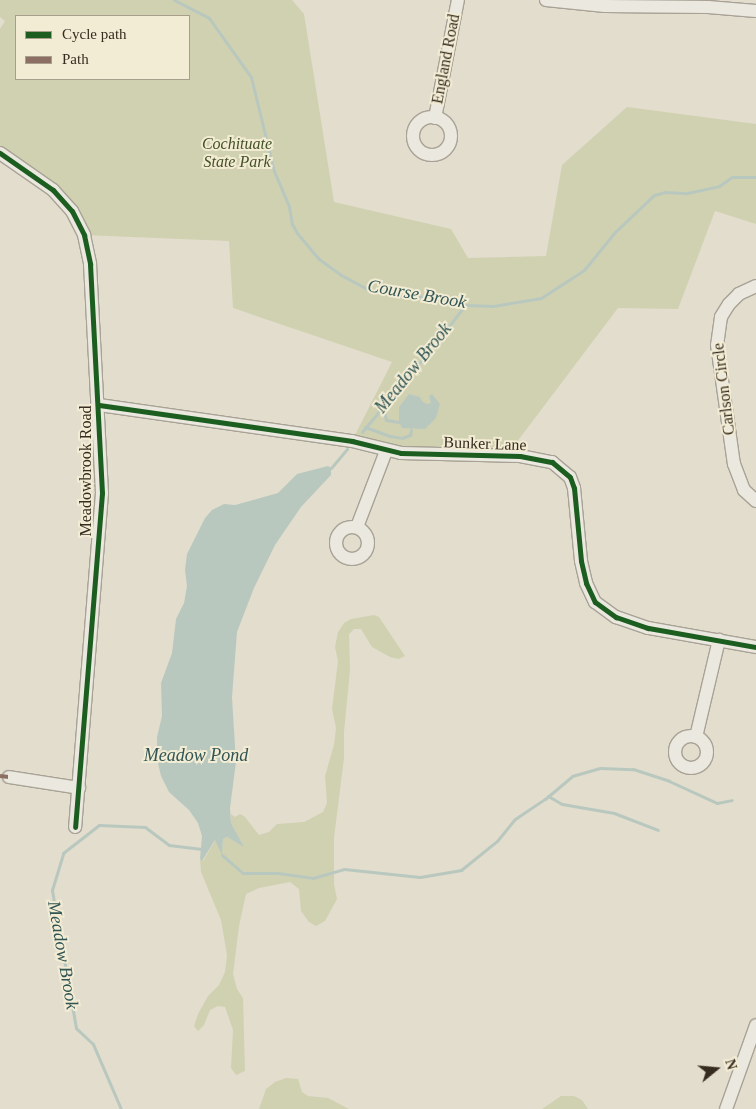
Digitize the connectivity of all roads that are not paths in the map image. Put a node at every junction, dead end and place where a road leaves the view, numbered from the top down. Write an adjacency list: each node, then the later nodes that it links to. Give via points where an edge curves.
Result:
1 (458, 0): 4 (street, England Road)
2 (554, 1): 3 (street, via 605,6)
3 (748, 7)
4 (435, 118)
5 (0, 153): 7 (street, Meadowbrook Road, via 47,186 80,222 90,264)
6 (756, 286): 9 (street, Carlson Circle, via 739,294 721,316 717,345 734,464 744,490)
7 (99, 405): 8 (street, Bunker Lane, via 352,440); 15 (street, Meadowbrook Road, via 101,519)
8 (386, 451): 10 (street); 11 (street, Bunker Lane, via 415,455 520,456 552,462 570,477 574,488 581,561 595,602 616,617 648,628)
9 (756, 501)
10 (357, 527)
11 (719, 640): 12 (street, Bunker Lane); 13 (street)
12 (756, 647)
13 (696, 737)
14 (9, 777): 15 (street)
15 (79, 788): 16 (street, Meadowbrook Road)
16 (75, 827)
17 (756, 1025): 18 (street)
18 (726, 1109)

